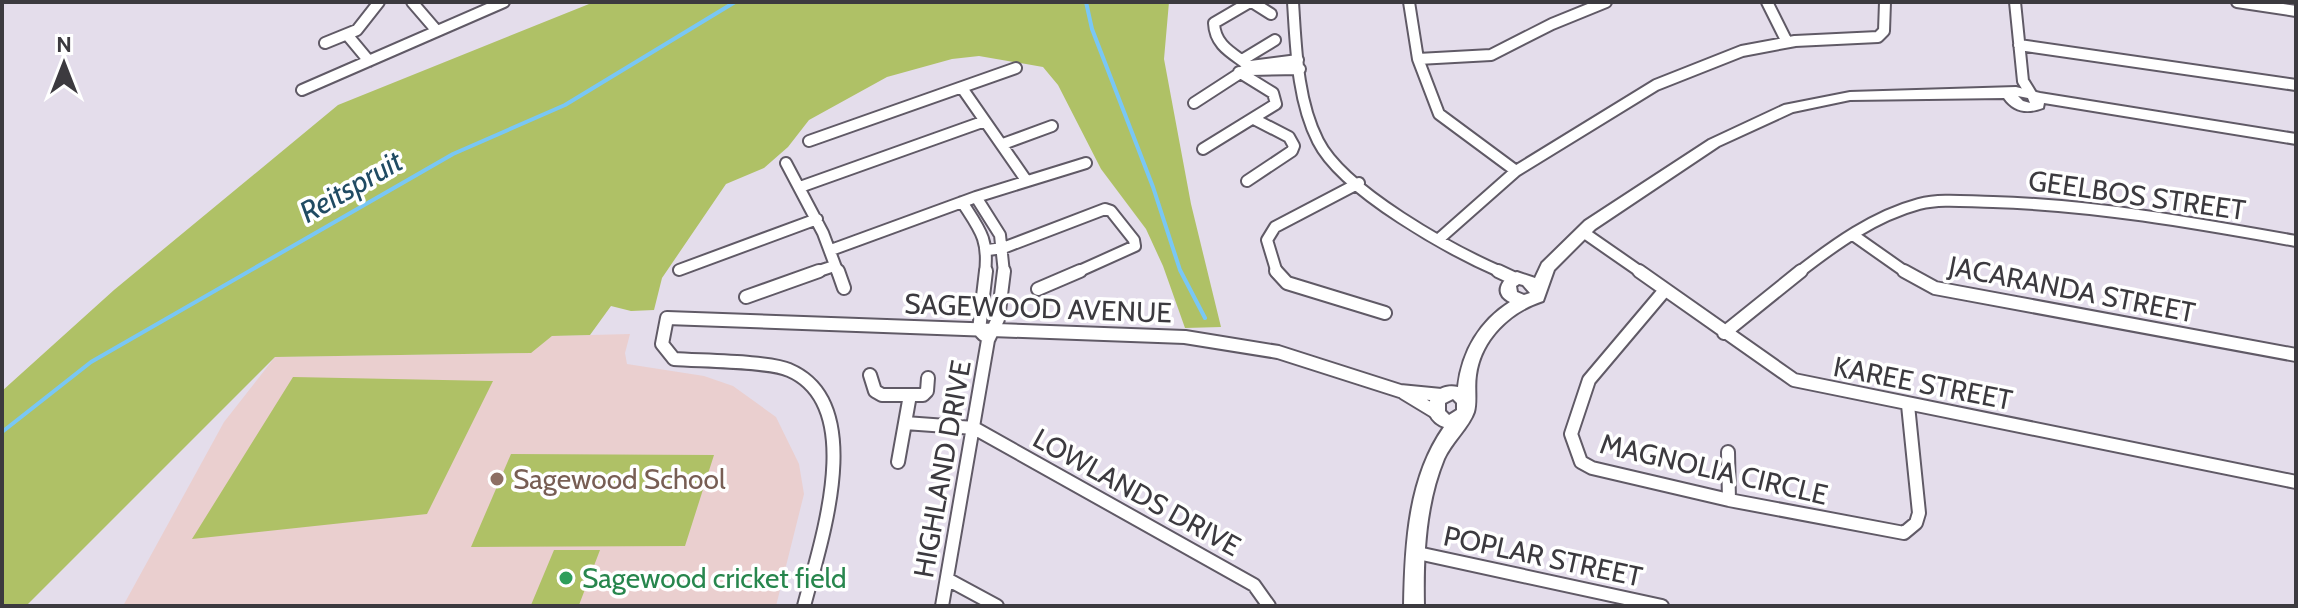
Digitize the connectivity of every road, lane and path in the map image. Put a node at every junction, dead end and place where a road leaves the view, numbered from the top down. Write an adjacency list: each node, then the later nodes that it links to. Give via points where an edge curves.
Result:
1 (379, 2): 15 (street)
2 (412, 2): 14 (street)
3 (1251, 2): 13 (street); 24 (street, via 1214,26 1219,44)
4 (1293, 2): 22 (street)
5 (1409, 2): 20 (street)
6 (1606, 2): 20 (street, via 1491,55)
7 (1767, 2): 17 (street)
8 (1885, 2): 17 (street, via 1884,31 1878,37)
9 (2014, 2): 19 (street)
10 (2237, 2): 12 (street)
11 (498, 3): 14 (street)
12 (2296, 11)
13 (1271, 14)
14 (437, 31): 21 (street)
15 (349, 37): 18 (street); 21 (street)
16 (1275, 40): 24 (street)
17 (1787, 42): 39 (street, via 1727,56 1656,85)
18 (325, 43)
19 (2019, 45): 25 (street); 28 (street)
20 (1418, 59): 39 (street, via 1439,114)
21 (369, 61): 27 (street)
22 (1299, 65): 24 (street); 42 (street, via 1319,143)
23 (1016, 68): 26 (street)
24 (1246, 68): 29 (street); 30 (street, via 1277,96 1276,104)
25 (2296, 85)
26 (962, 88): 31 (street); 34 (street)
27 (302, 90)
28 (2024, 95): 33 (street); 47 (street, via 1843,97 1789,108 1714,143)
29 (1194, 103)
30 (1254, 119): 36 (street); 41 (street, via 1289,137 1294,146)
31 (985, 121): 35 (street); 43 (street)
32 (1052, 126): 35 (street)
33 (2296, 139)
34 (809, 141)
35 (1003, 144): 40 (street)
36 (1203, 149)
37 (786, 163): 43 (street)
38 (1086, 163): 40 (street)
39 (1516, 171): 49 (street)
40 (1026, 180): 44 (street)
41 (1247, 181)
42 (1359, 183): 49 (street); 64 (street, via 1275,227 1267,240 1276,272 1287,283)
43 (800, 187): 46 (street)
44 (976, 197): 45 (street); 51 (street, via 997,228)
45 (962, 202): 52 (street); 53 (street)
46 (817, 219): 52 (street); 56 (street)
47 (1583, 232): 55 (street); 61 (street, KAREE STREET)
48 (1853, 235): 50 (street, GEELBOS STREET, via 1917,204 2031,202); 66 (street, GEELBOS STREET); 68 (street, JACARANDA STREET, via 1935,288)
49 (1439, 239): 57 (street)
50 (2296, 241)
51 (1003, 248): 53 (street); 59 (street, via 1105,209 1134,240 1130,250); 67 (street, via 1005,269)
52 (831, 250): 54 (street)
53 (988, 250): 67 (street)
54 (834, 266): 58 (street); 62 (street)
55 (1548, 267): 57 (street); 60 (street)
56 (679, 270)
57 (1512, 284): 60 (street, via 1528,280); 63 (street); 65 (street)
58 (844, 288)
59 (1038, 289)
60 (1538, 290): 63 (street, via 1533,300)
61 (1665, 290): 66 (street, KAREE STREET); 83 (street, MAGNOLIA CIRCLE, via 1589,380 1571,434 1573,447 1581,462 1592,468)
62 (746, 297)
63 (1523, 301): 65 (street)
64 (1385, 313)
65 (1503, 313): 69 (street, via 1478,343)
66 (1724, 333): 75 (street, KAREE STREET, via 1794,380)
67 (987, 334): 72 (street, SAGEWOOD AVENUE, via 1217,341 1278,352); 78 (street, HIGHLAND DRIVE); 87 (street, SAGEWOOD AVENUE, via 667,318 662,344 674,359 786,368 802,375 826,406 830,495)
68 (2296, 355)
69 (1466, 373): 74 (street); 76 (street)
70 (870, 375): 73 (street, via 877,394)
71 (928, 378): 73 (street, via 925,394)
72 (1400, 391): 74 (street, SAGEWOOD AVENUE); 74 (street, SAGEWOOD AVENUE)
73 (910, 395): 77 (street)
74 (1441, 404): 76 (street); 76 (street, via 1456,395); 79 (street)
75 (1908, 405): 82 (street, KAREE STREET); 83 (street, MAGNOLIA CIRCLE, via 1919,513 1911,530 1892,533)
76 (1463, 412): 79 (street)
77 (905, 423): 78 (street); 81 (street)
78 (974, 428): 85 (street, HIGHLAND DRIVE); 90 (street, LOWLANDS DRIVE, via 1254,585)
79 (1441, 445): 84 (street)
80 (1728, 452): 83 (street)
81 (898, 462)
82 (2296, 482)
83 (1729, 500)
84 (1413, 552): 86 (street, POPLAR STREET); 91 (street)
85 (947, 579): 88 (street, HIGHLAND DRIVE); 89 (street)
86 (1633, 603): 92 (street, POPLAR STREET)
87 (804, 606)
88 (942, 606)
89 (997, 606)
90 (1269, 606)
91 (1414, 606)
92 (1662, 606)

